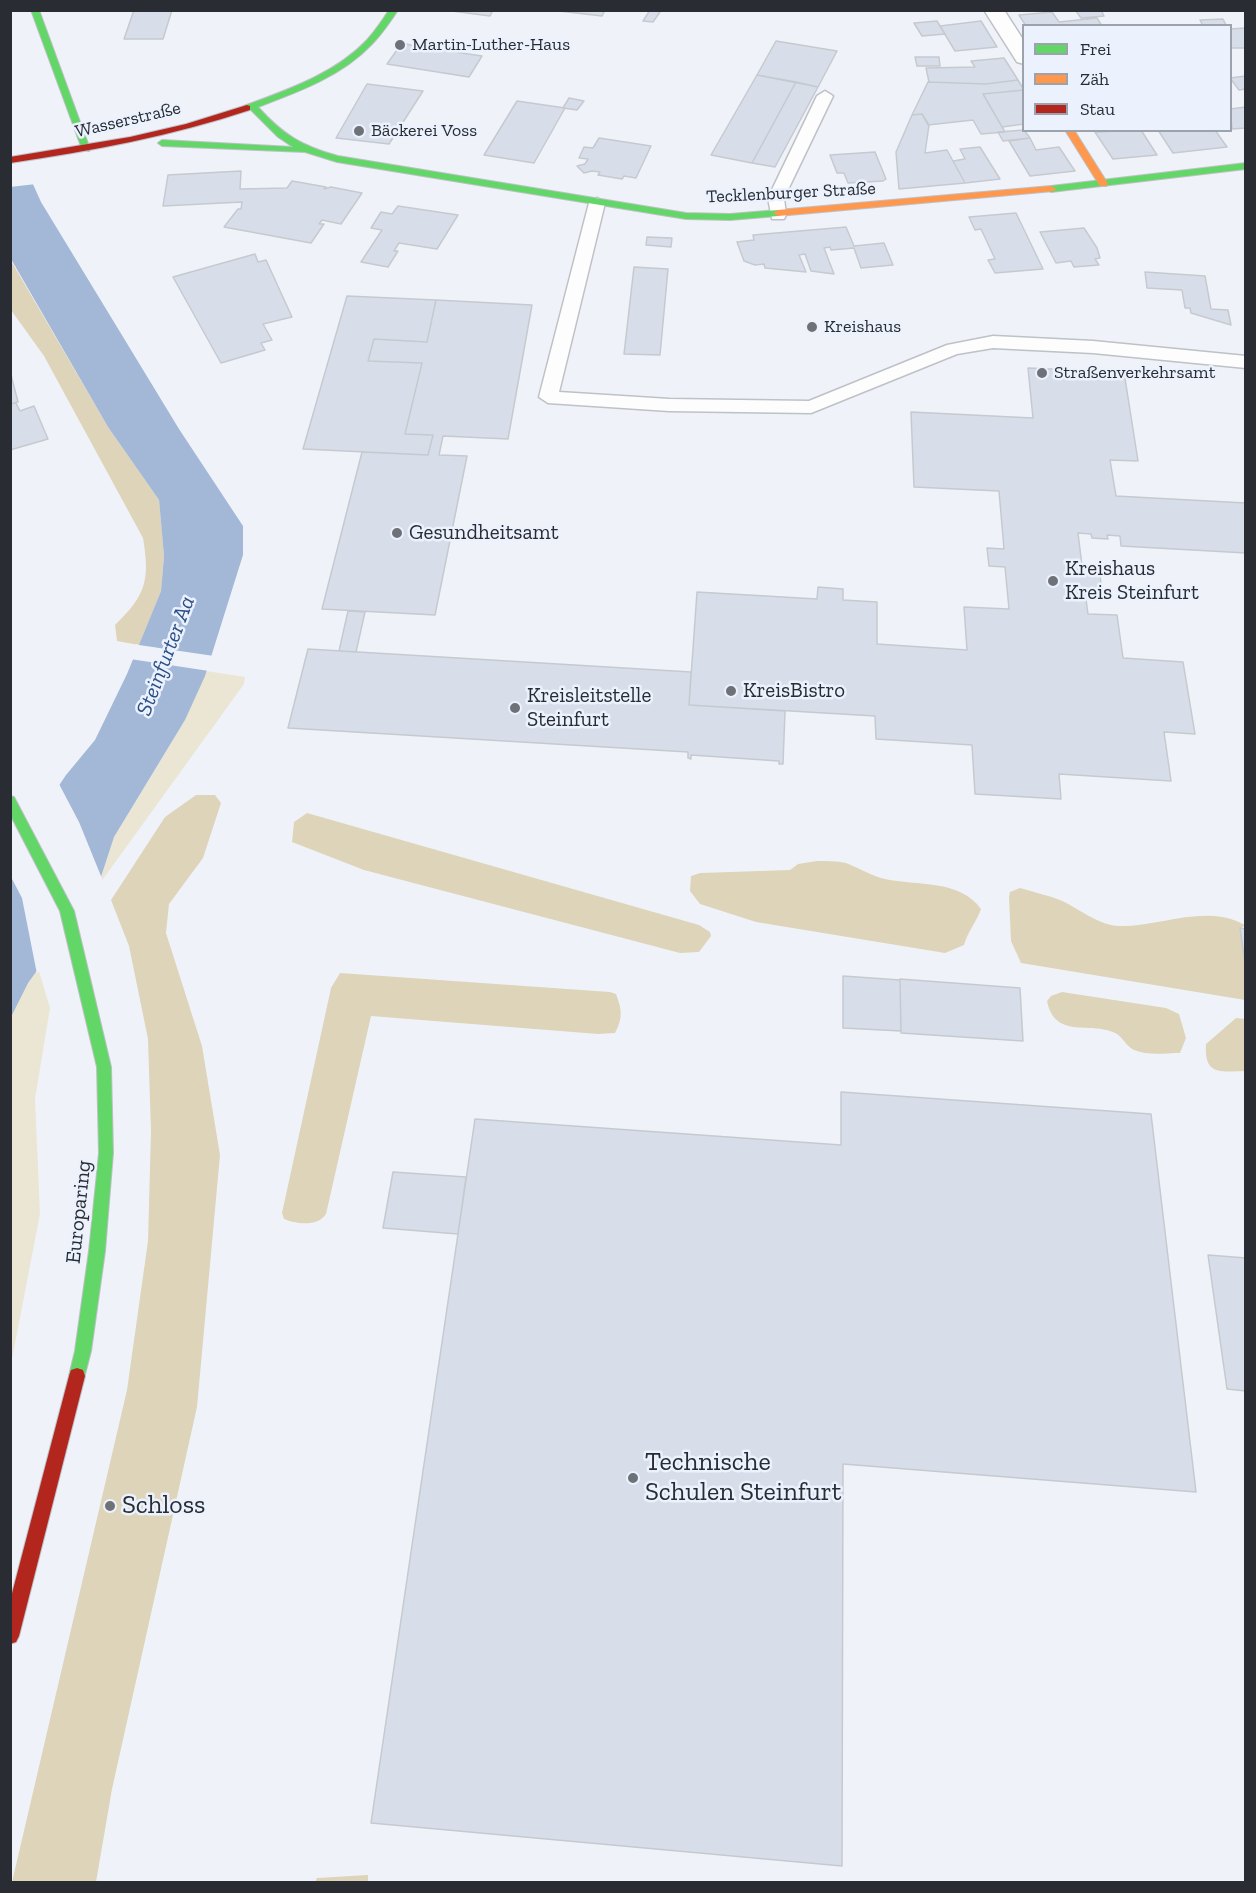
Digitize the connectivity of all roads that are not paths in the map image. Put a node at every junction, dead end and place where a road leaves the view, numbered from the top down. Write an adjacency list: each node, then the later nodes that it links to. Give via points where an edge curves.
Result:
1 (35, 10): 9 (main road)
2 (394, 10): 6 (main road, Wasserstraße, via 372,41 341,65 299,88)
3 (994, 10): 4 (street)
4 (1022, 56)
5 (825, 96): 15 (lane, via 776,198)
6 (252, 106): 8 (main road, Wasserstraße); 10 (main road, Tecklenburger Straße, via 278,135)
7 (1070, 132): 13 (main road)
8 (123, 142): 9 (main road, Wasserstraße); 10 (main road)
9 (86, 149): 11 (main road, Wasserstraße)
10 (304, 150): 14 (main road, Tecklenburger Straße)
11 (10, 160)
12 (1245, 166): 13 (main road, Tecklenburger Straße)
13 (1103, 184): 15 (main road, Tecklenburger Straße)
14 (597, 203): 15 (main road, Tecklenburger Straße, via 686,216); 16 (lane, via 548,397 669,405 811,407 953,349 993,342)
15 (778, 215)
16 (1245, 362)
17 (10, 801): 18 (main road, Europaring, via 67,911 104,1067 106,1153 83,1351)
18 (10, 1636)

